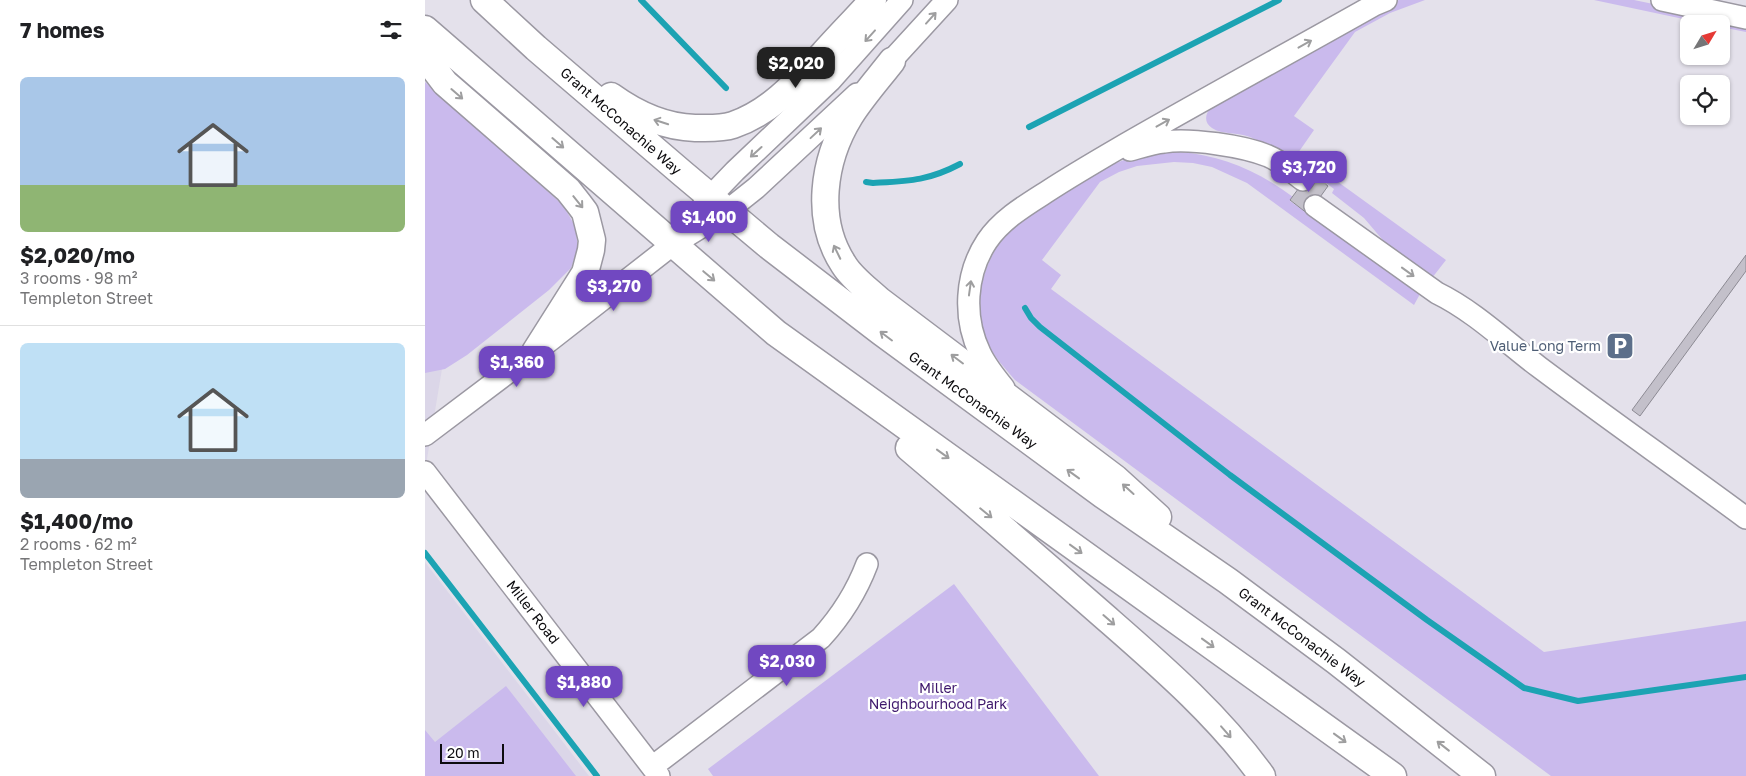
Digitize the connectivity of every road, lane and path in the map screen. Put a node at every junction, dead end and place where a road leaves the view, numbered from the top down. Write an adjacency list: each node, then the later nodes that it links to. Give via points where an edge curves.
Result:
1 (484, 0): 15 (main road, Grant McConachie Way)
2 (501, 0): 3 (main road, one-way to 2, via 780,99 764,111 732,126 709,128 660,123 623,105)
3 (873, 0)
4 (902, 0): 15 (street, one-way to 15)
5 (947, 0): 11 (street, one-way to 5)
6 (1386, 0): 12 (street, one-way to 6)
7 (1662, 0): 8 (street)
8 (1746, 18)
9 (425, 29): 16 (main road, one-way to 16)
10 (425, 58): 18 (main road, one-way to 18, via 445,83 568,190 585,212 592,240 589,262)
11 (892, 61): 15 (street, one-way to 11, via 756,188); 19 (main road, one-way to 11, via 879,300 844,266 829,236 825,196 833,151 851,115)
12 (1105, 156): 13 (street, via 1164,142 1226,146 1277,161); 19 (street, one-way to 12, via 990,370 974,338 968,302 974,268 987,241 1011,216)
13 (1299, 186)
14 (1319, 201): 22 (street, one-way to 22, via 1378,251)
15 (719, 204): 16 (street); 24 (main road, Grant McConachie Way, one-way to 15, via 1103,495 881,332)
16 (672, 244): 17 (main road, one-way to 17); 18 (street)
17 (776, 333): 26 (main road, one-way to 26, via 1165,669 1217,722); 27 (main road, one-way to 27)
18 (535, 352): 20 (street)
19 (1023, 408): 24 (main road, one-way to 19, via 1115,478)
20 (425, 434)
21 (425, 472): 25 (street, Miller Road)
22 (1746, 518)
23 (867, 564): 25 (street, via 850,602 821,638)
24 (1229, 581): 28 (main road, Grant McConachie Way, one-way to 24)
25 (656, 772)
26 (1262, 776)
27 (1393, 776)
28 (1482, 776)

